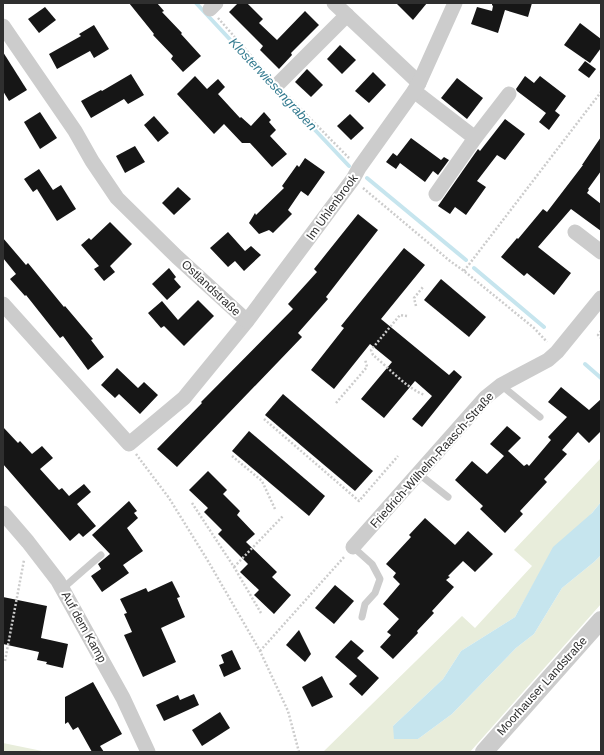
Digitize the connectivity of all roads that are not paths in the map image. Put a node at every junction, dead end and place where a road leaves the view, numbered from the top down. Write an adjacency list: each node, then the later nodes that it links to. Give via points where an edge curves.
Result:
1 (334, 3): 3 (street)
2 (455, 3): 6 (street, Im Uhlenbrook)
3 (347, 15): 5 (street); 6 (street)
4 (3, 26): 14 (street, Ostlandstraße, via 75,131 117,198)
5 (277, 85)
6 (417, 87): 8 (street); 14 (street, Im Uhlenbrook, via 353,179)
7 (509, 94): 8 (street)
8 (475, 138): 9 (street)
9 (436, 194)
10 (575, 232): 11 (street)
11 (601, 252)
12 (601, 298): 15 (street, Friedrich-Wilhelm-Raasch-Straße, via 558,352)
13 (3, 304): 14 (street, Ostlandstraße, via 129,444 184,398)
14 (247, 321)
15 (501, 385): 16 (lane); 17 (street, Friedrich-Wilhelm-Raasch-Straße, via 486,397)
16 (540, 417)
17 (419, 474): 18 (lane); 20 (street, Friedrich-Wilhelm-Raasch-Straße)
18 (448, 497)
19 (3, 513): 22 (street, Auf dem Kamp)
20 (353, 547): 23 (lane, via 372,564 380,579 375,593 365,604)
21 (101, 555): 22 (lane)
22 (62, 589): 25 (street, Auf dem Kamp, via 123,698)
23 (362, 617)
24 (601, 620): 26 (street, Moorhauser Landstraße)
25 (148, 752)
26 (484, 752)

